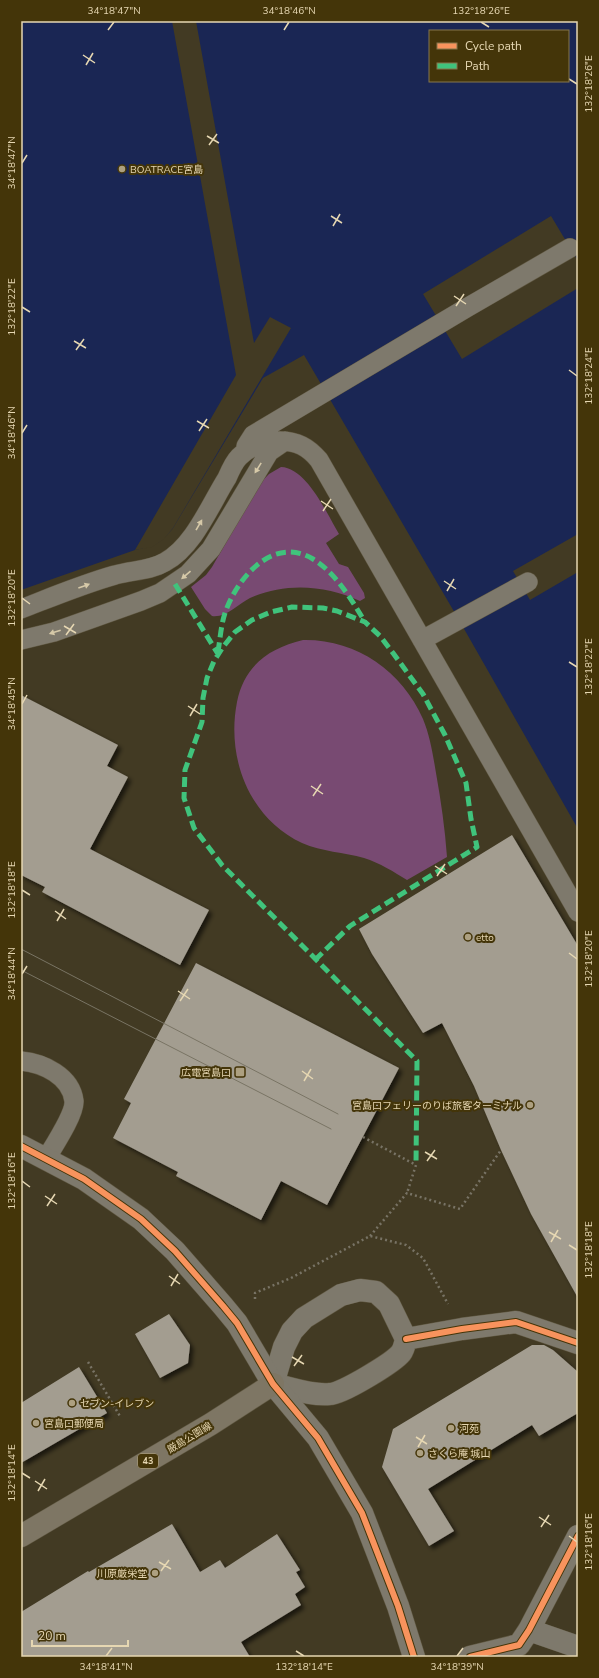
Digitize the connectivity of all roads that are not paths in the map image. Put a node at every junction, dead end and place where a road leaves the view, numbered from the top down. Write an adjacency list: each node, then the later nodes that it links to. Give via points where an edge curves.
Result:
1 (570, 248): 3 (lane, via 253,435)
2 (285, 441): 3 (lane, via 255,445); 6 (lane, one-way to 6, via 269,452 211,549 188,574 160,593 141,601 54,632); 7 (lane, via 298,443 309,449 319,460)
3 (238, 457): 5 (lane, one-way to 3, via 116,574 150,568 165,562 192,538)
4 (528, 582): 7 (lane)
5 (21, 609)
6 (21, 640)
7 (422, 640): 8 (lane)
8 (578, 912)
9 (21, 1061): 11 (lane, via 31,1062 61,1076 74,1102 70,1117)
10 (21, 1146): 11 (street)
11 (46, 1159): 14 (street, via 123,1205 175,1251 237,1324)
12 (406, 1339): 13 (street, via 516,1322); 14 (street, via 402,1352 397,1357 342,1391 320,1394); 14 (street, via 390,1304 376,1292 360,1290 341,1295 304,1318 292,1331 284,1347)
13 (578, 1342)
14 (273, 1384): 15 (main road, 厳島公園線 / 43); 19 (street, via 318,1438 362,1513 398,1606)
15 (21, 1536)
16 (578, 1536): 17 (street)
17 (529, 1630): 18 (street); 20 (street, via 519,1645)
18 (578, 1647)
19 (414, 1657)
20 (470, 1657)

